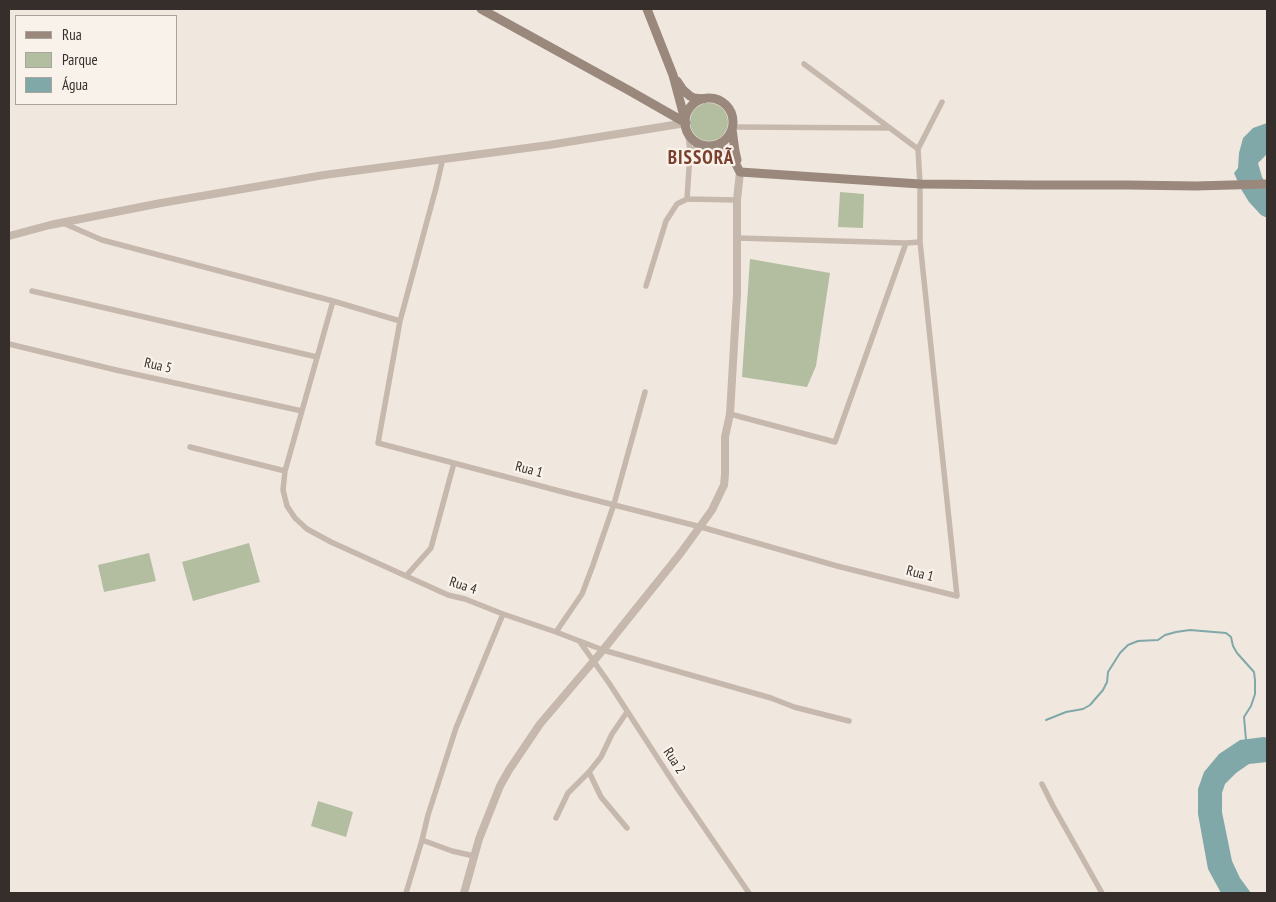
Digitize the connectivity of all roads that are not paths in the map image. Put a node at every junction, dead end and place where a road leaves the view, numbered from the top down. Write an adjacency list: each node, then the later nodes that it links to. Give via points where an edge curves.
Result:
1 (484, 9): 7 (main road, via 630,91)
2 (647, 9): 4 (main road)
3 (804, 64): 9 (street)
4 (673, 74): 5 (main road, via 686,92 694,98); 7 (main road)
5 (704, 99): 7 (main road, via 690,108); 8 (main road, via 718,99 726,105 732,115)
6 (942, 102): 11 (street)
7 (687, 128): 10 (main road, via 693,139); 12 (street); 13 (street)
8 (733, 128): 9 (street); 10 (main road, via 724,141); 14 (main road)
9 (889, 128): 11 (street)
10 (706, 145): 12 (street); 14 (main road, via 731,155)
11 (918, 149): 15 (street)
12 (690, 153): 17 (street)
13 (443, 158): 19 (street, via 324,175); 27 (street, Rua 1)
14 (740, 172): 15 (main road); 18 (street)
15 (920, 184): 16 (main road); 22 (street)
16 (1267, 184)
17 (688, 199): 18 (street); 24 (street, via 677,204 666,221)
18 (737, 200): 21 (street)
19 (63, 223): 20 (street); 26 (street, via 102,240)
20 (9, 236)
21 (737, 238): 23 (street); 32 (street)
22 (920, 242): 23 (street); 37 (street, Rua 1, via 956,596)
23 (906, 243): 32 (street, via 835,442)
24 (646, 286)
25 (32, 291): 29 (street)
26 (333, 301): 27 (street); 29 (street, Rua 4)
27 (400, 321): 34 (street, Rua 1, via 378,443)
28 (9, 344): 31 (street, Rua 5)
29 (317, 357): 31 (street, Rua 4)
30 (645, 392): 36 (street)
31 (302, 412): 35 (street, Rua 4)
32 (730, 414): 37 (street, via 725,438 724,485)
33 (190, 448): 35 (street)
34 (454, 463): 36 (street, Rua 1); 38 (street, via 432,548)
35 (285, 470): 38 (street, Rua 4, via 283,490 287,506 307,529)
36 (614, 504): 37 (street, Rua 1); 40 (street, via 582,594)
37 (701, 527): 42 (street)
38 (406, 576): 39 (street, Rua 4)
39 (503, 614): 40 (street, Rua 4); 50 (street, via 456,728)
40 (556, 632): 41 (street, Rua 4)
41 (580, 642): 42 (street, Rua 4); 43 (street, Rua 2)
42 (603, 650): 43 (street); 45 (street, Rua 4, via 794,707)
43 (593, 661): 44 (street, Rua 2); 51 (street, via 540,724 509,770)
44 (627, 712): 46 (street, via 601,758); 54 (street, Rua 2)
45 (849, 720)
46 (589, 772): 48 (street, via 568,793); 49 (street, via 602,797)
47 (1042, 784): 55 (street)
48 (556, 818)
49 (627, 828)
50 (422, 840): 51 (street); 52 (street)
51 (474, 856): 53 (street)
52 (406, 893)
53 (464, 893)
54 (749, 893)
55 (1102, 893)

